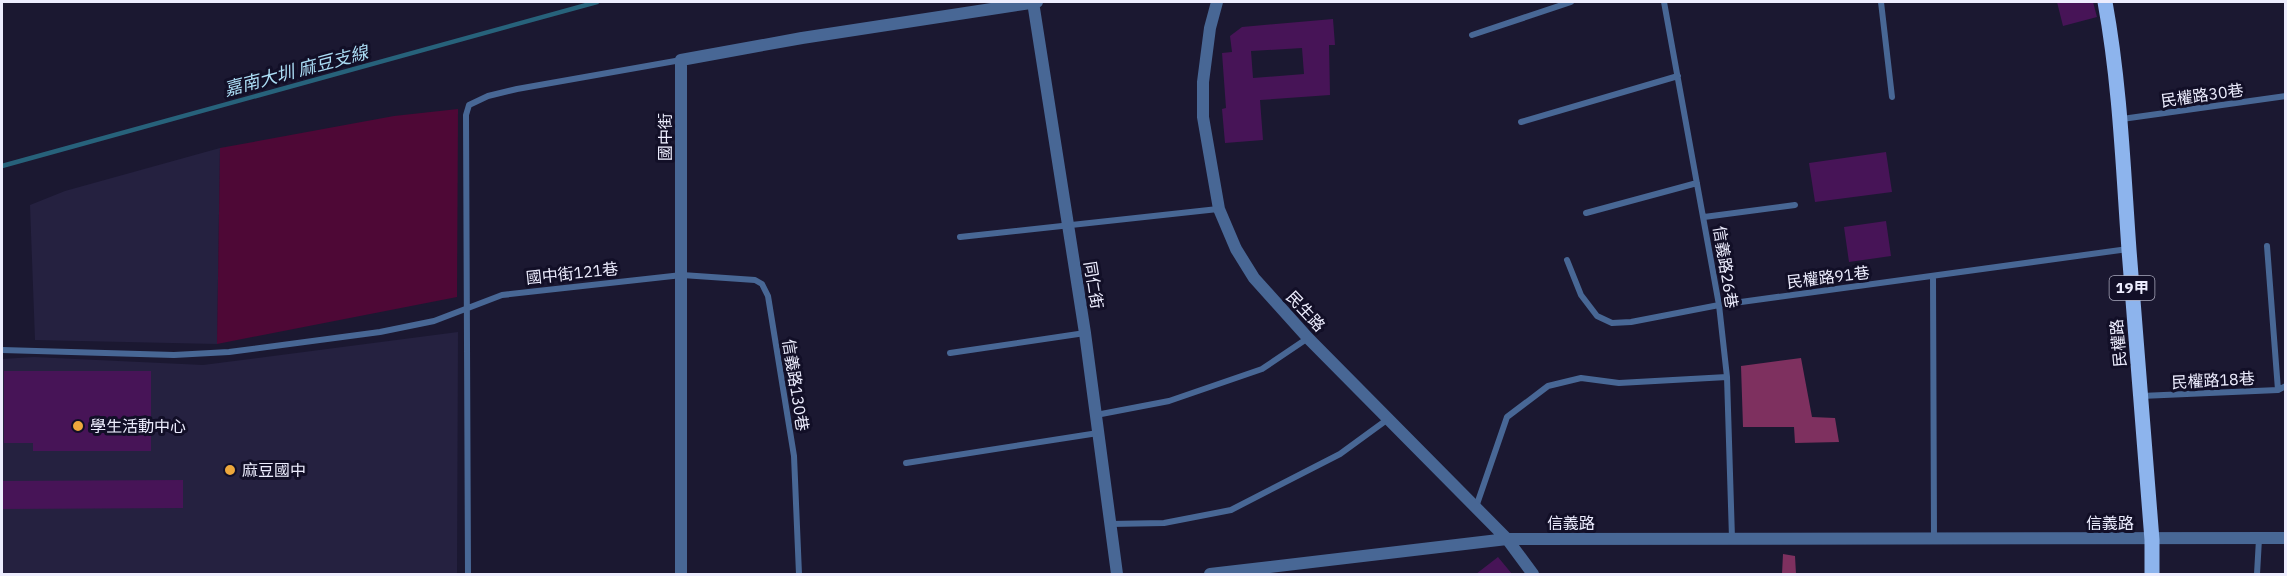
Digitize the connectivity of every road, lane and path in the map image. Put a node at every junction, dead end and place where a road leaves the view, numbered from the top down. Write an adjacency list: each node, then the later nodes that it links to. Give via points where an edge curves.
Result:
1 (1035, 2): 8 (street); 19 (street, 同仁街)
2 (1217, 2): 16 (street, 民生路, via 1203,82 1203,117)
3 (1571, 2): 7 (lane)
4 (1664, 2): 9 (lane, 信義路26巷)
5 (1881, 2): 11 (lane)
6 (2105, 2): 12 (main road, 民權路 / 19甲)
7 (1472, 35)
8 (681, 60): 24 (street, 國中街); 27 (lane, via 517,89 469,105)
9 (1678, 76): 13 (lane); 14 (lane, 信義路26巷)
10 (2286, 96): 12 (lane, 民權路30巷)
11 (1893, 97)
12 (2121, 119): 22 (main road, 民權路 / 19甲)
13 (1521, 122)
14 (1697, 183): 17 (lane); 18 (lane, 信義路26巷)
15 (1795, 205): 18 (lane)
16 (1219, 209): 19 (lane); 29 (street, 民生路, via 1254,278)
17 (1586, 213)
18 (1704, 217): 26 (lane, 信義路26巷)
19 (1068, 225): 20 (lane); 28 (street, 同仁街)
20 (960, 237)
21 (2267, 246): 34 (lane)
22 (2128, 249): 25 (lane, 民權路91巷); 35 (main road, 民權路 / 19甲)
23 (1567, 260): 26 (lane, 民權路91巷, via 1581,296 1597,316 1612,323)
24 (682, 275): 27 (lane, 國中街121巷, via 502,295); 49 (street, 國中街); 50 (lane, 信義路130巷, via 755,280 768,296 794,456)
25 (1933, 277): 26 (lane, 民權路91巷); 42 (lane)
26 (1719, 304): 32 (lane, 信義路26巷)
27 (467, 309): 30 (lane, 國中街121巷, via 434,321 380,332 229,352 174,355); 48 (lane)
28 (1085, 333): 31 (lane); 36 (street, 同仁街)
29 (1308, 338): 36 (lane, via 1262,369 1169,401); 37 (street, 民生路)
30 (2, 350)
31 (950, 352)
32 (1727, 377): 40 (lane, via 1619,383 1581,378 1548,386 1507,417); 45 (lane, 信義路26巷)
33 (2286, 386): 34 (lane, 民權路18巷)
34 (2278, 390): 35 (lane, 民權路18巷)
35 (2141, 396): 47 (main road, 民權路 / 19甲)
36 (1096, 415): 38 (street, 同仁街)
37 (1388, 419): 40 (street, 民生路); 41 (lane, via 1340,454 1231,510 1164,523)
38 (1098, 433): 39 (lane); 41 (street, 同仁街)
39 (906, 463)
40 (1475, 508): 44 (street, 民生路)
41 (1110, 524): 51 (street, 同仁街)
42 (1934, 538): 45 (street, 信義路); 47 (street, 信義路)
43 (2286, 538): 46 (street, 信義路)
44 (1507, 539): 45 (street, 信義路); 52 (street, 信義路); 53 (street, 民生路)
45 (1732, 539)
46 (2259, 539): 47 (street, 信義路); 55 (lane)
47 (2152, 540): 54 (main road, 民權路 / 19甲)
48 (468, 574)
49 (681, 574)
50 (800, 574)
51 (1117, 574)
52 (1210, 574)
53 (1533, 574)
54 (2152, 574)
55 (2257, 574)

